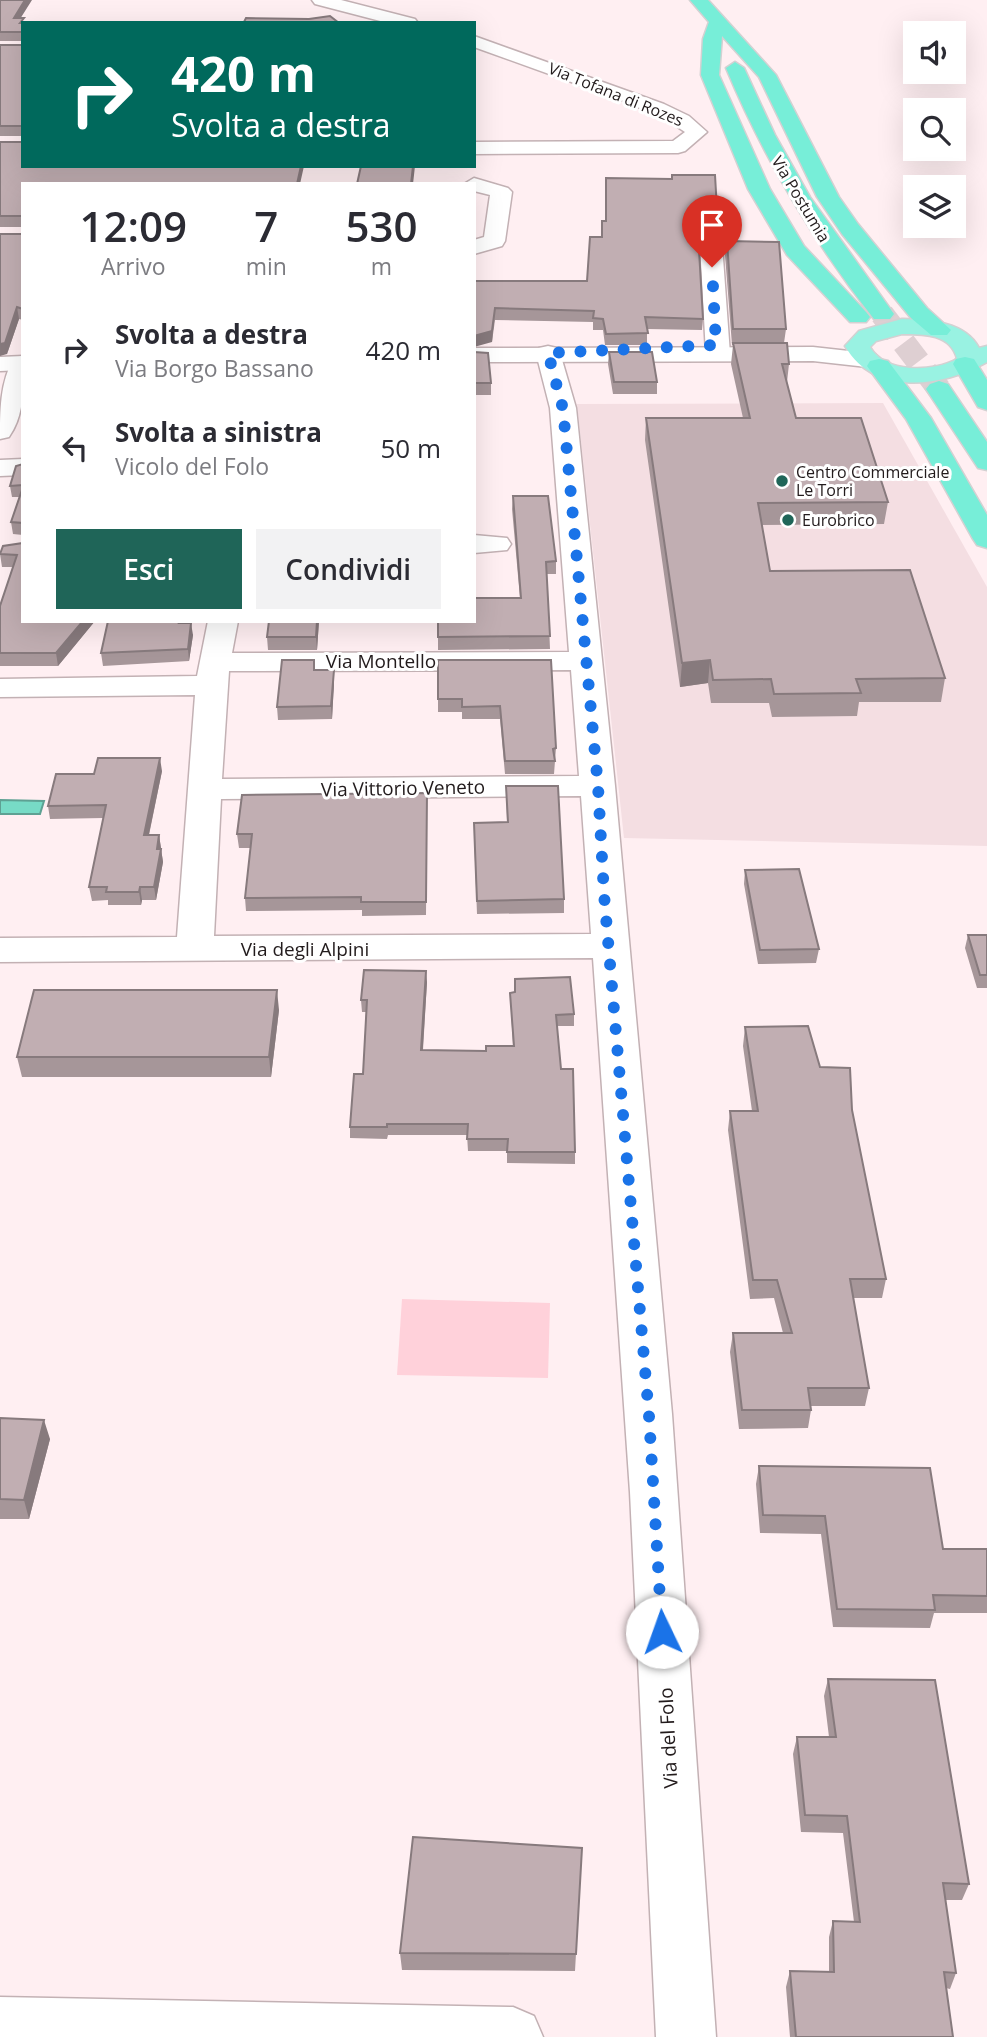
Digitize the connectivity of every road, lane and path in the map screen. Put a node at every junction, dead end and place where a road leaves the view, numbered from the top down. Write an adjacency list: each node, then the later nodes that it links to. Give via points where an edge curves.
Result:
1 (321, 0): 4 (street)
2 (699, 0): 5 (highway)
3 (710, 0): 5 (highway, Via Postumia)
4 (401, 21)
5 (718, 22): 11 (highway, via 767,75 828,197 850,229 919,313); 13 (highway, Via Postumia, via 777,162 835,255); 13 (highway, via 710,75 754,178 795,250 859,319)
6 (476, 42): 7 (street, Via Tofana di Rozes, via 661,110 687,121 697,132 678,147)
7 (476, 148)
8 (476, 185): 10 (street, via 501,192 494,241)
9 (710, 244): 14 (street)
10 (476, 246)
11 (942, 331): 12 (main road); 13 (main road, via 908,326); 17 (main road, via 968,347)
12 (987, 338)
13 (872, 342): 14 (street, via 813,354); 17 (main road, via 926,374 955,369); 27 (highway)
14 (717, 349): 15 (street)
15 (548, 353): 16 (street); 29 (street, Via del Folo, via 563,409)
16 (476, 355)
17 (974, 358): 22 (highway)
18 (21, 363): 19 (street)
19 (0, 364)
20 (21, 369): 23 (street)
21 (939, 389): 24 (highway)
22 (987, 402)
23 (0, 431)
24 (987, 462)
25 (21, 467): 26 (street)
26 (0, 468)
27 (987, 540)
28 (223, 623): 30 (street)
29 (586, 661): 30 (street, Via Montello); 32 (street, Via del Folo)
30 (214, 673): 31 (street, Via Montello); 33 (street)
31 (0, 688)
32 (598, 786): 33 (street, Via Vittorio Veneto); 34 (street, Via del Folo)
33 (207, 789): 35 (street)
34 (610, 946): 35 (street, Via degli Alpini); 39 (street, Via del Folo, via 649,1416)
35 (195, 949): 36 (street, Via degli Alpini)
36 (0, 950)
37 (0, 2027): 38 (street)
38 (513, 2037)
39 (685, 2037)

